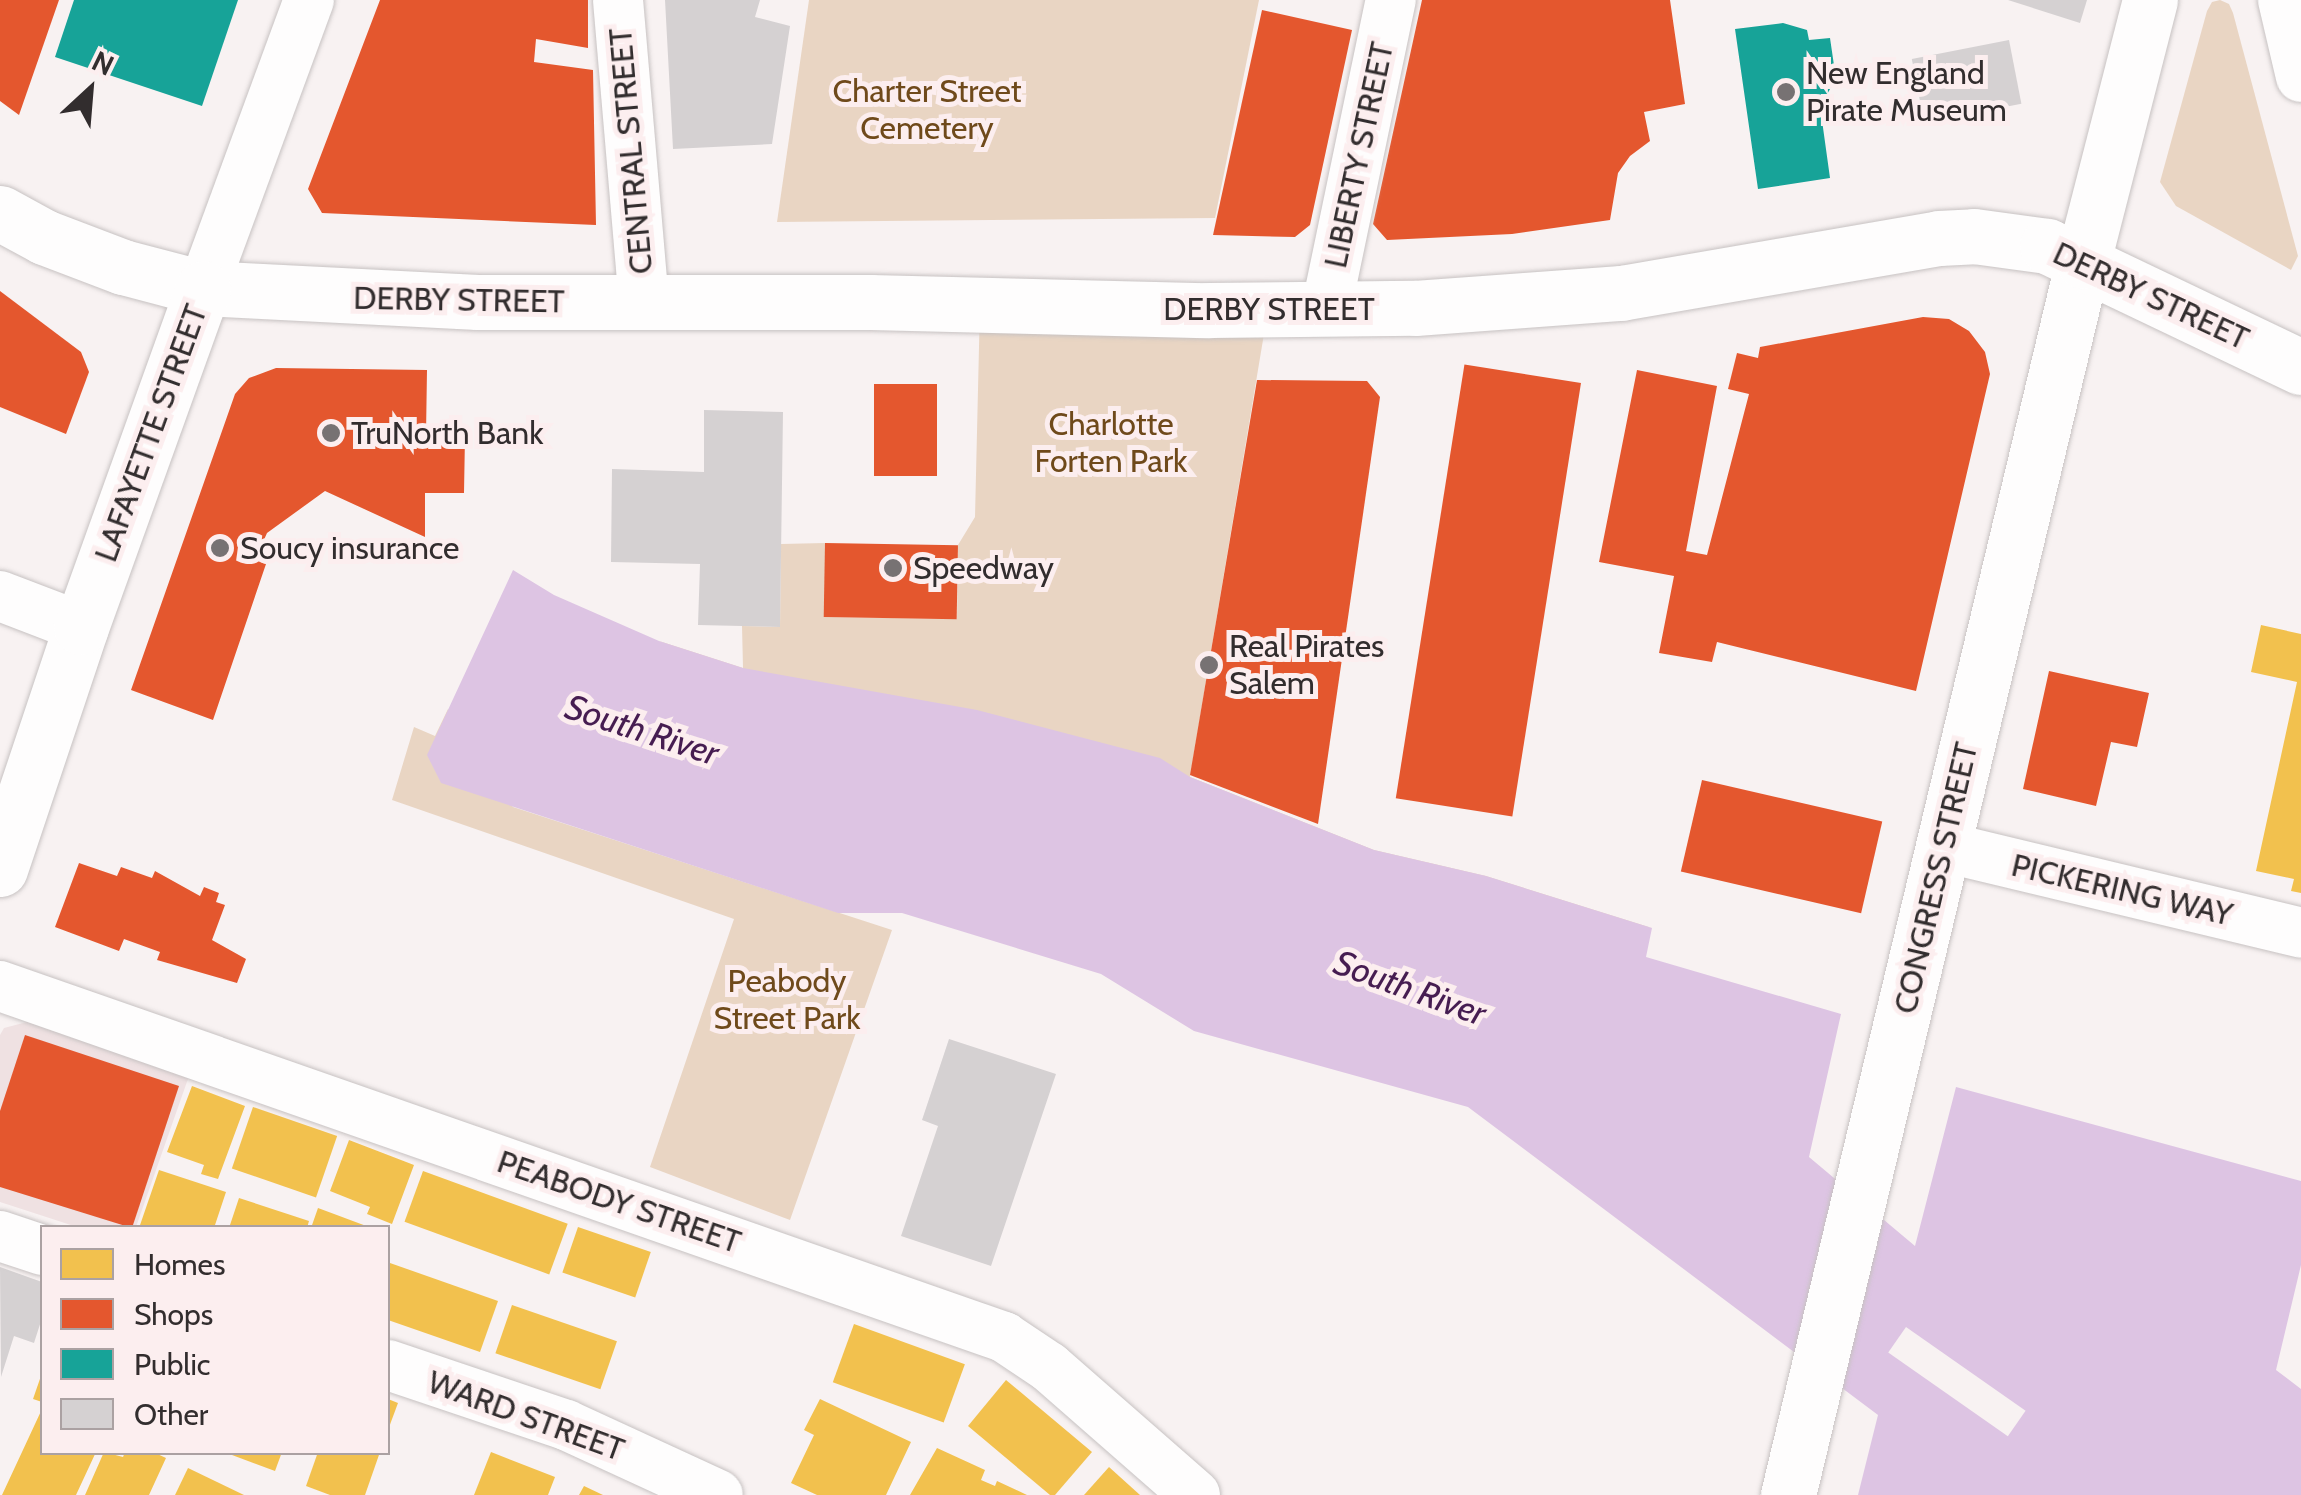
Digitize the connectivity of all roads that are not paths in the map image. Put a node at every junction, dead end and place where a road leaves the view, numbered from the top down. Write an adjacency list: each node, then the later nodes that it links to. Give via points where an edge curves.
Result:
1 (309, 0): 9 (street, LAFAYETTE STREET)
2 (618, 0): 10 (street, CENTRAL STREET)
3 (1391, 0): 11 (street, LIBERTY STREET)
4 (2150, 0): 8 (main road, CONGRESS STREET)
5 (2284, 0): 6 (street)
6 (2301, 77)
7 (0, 213): 9 (main road, DERBY STREET, via 123,268)
8 (2082, 261): 11 (main road, DERBY STREET, via 2011,239 1940,238 1621,293); 12 (main road, DERBY STREET); 15 (main road, CONGRESS STREET)
9 (204, 288): 10 (main road, DERBY STREET, via 364,299); 14 (main road, LAFAYETTE STREET)
10 (644, 302): 11 (main road, DERBY STREET)
11 (1326, 310)
12 (2301, 366)
13 (0, 596): 14 (street)
14 (81, 627): 16 (main road, LAFAYETTE STREET)
15 (1944, 848): 17 (street, PICKERING WAY); 24 (main road, CONGRESS STREET)
16 (0, 869)
17 (2301, 932)
18 (0, 986): 23 (street, PEABODY STREET, via 1004,1337 1049,1367)
19 (0, 1236): 20 (street)
20 (40, 1249)
21 (390, 1366): 22 (street, WARD STREET, via 566,1425)
22 (718, 1495)
23 (1194, 1495)
24 (1788, 1495)

